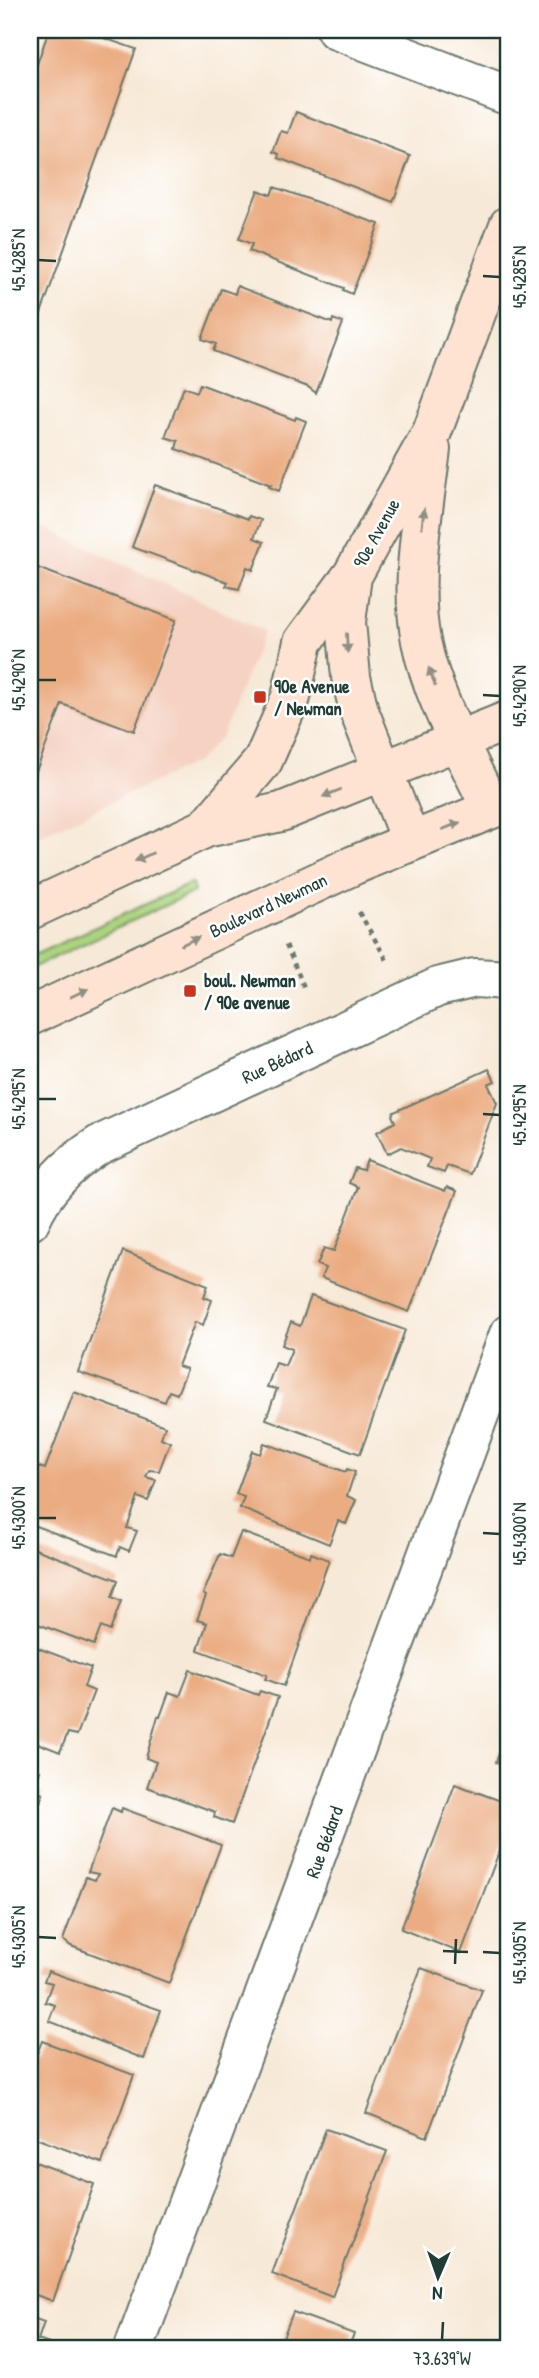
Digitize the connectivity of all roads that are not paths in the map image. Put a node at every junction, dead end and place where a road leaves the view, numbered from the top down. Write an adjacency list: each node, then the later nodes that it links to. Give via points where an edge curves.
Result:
1 (336, 30): 2 (street)
2 (509, 96)
3 (509, 225): 4 (street, 90e Avenue)
4 (432, 432): 5 (street, 90e Avenue); 7 (street, 90e Avenue, one-way to 4, via 428,666 418,611 416,586)
5 (352, 576): 8 (street, 90e Avenue, one-way to 8, via 346,622 349,667 359,711); 10 (street, via 303,642 291,697 263,761)
6 (509, 720): 7 (street)
7 (459, 740): 8 (street); 9 (street, 90e Avenue)
8 (383, 772): 10 (street, one-way to 10, via 281,812); 11 (street, 90e Avenue)
9 (500, 806): 11 (street, Boulevard Newman, one-way to 9)
10 (206, 828): 12 (street, one-way to 12)
11 (411, 842): 14 (street, Boulevard Newman, one-way to 11)
12 (30, 910)
13 (509, 981): 15 (street, Rue Bédard, via 475,978 438,987 99,1145 58,1178)
14 (30, 1016)
15 (30, 1221)
16 (509, 1334): 17 (street, Rue Bédard)
17 (134, 2348)

